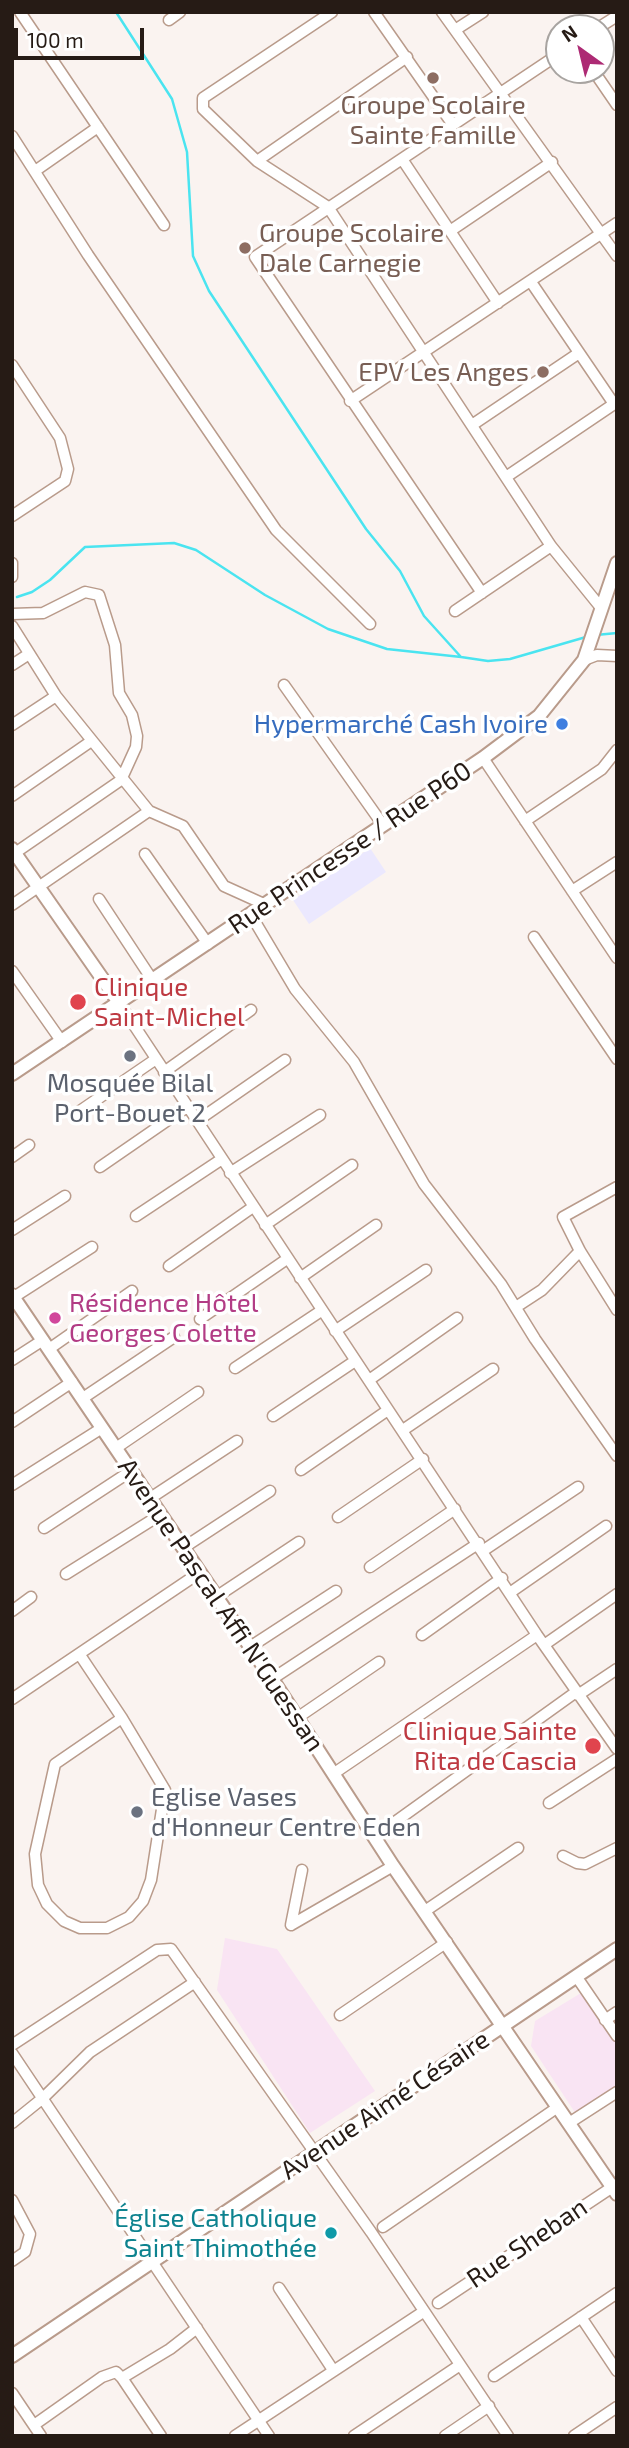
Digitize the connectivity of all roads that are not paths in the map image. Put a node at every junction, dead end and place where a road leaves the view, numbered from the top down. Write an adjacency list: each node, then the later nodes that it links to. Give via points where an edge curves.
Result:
1 (20, 12): 15 (street)
2 (180, 12): 7 (street)
3 (374, 12): 9 (street)
4 (442, 12): 8 (street)
5 (483, 12): 8 (street)
6 (325, 14): 20 (street, via 203,98 203,109)
7 (169, 20)
8 (455, 30): 12 (street)
9 (407, 57): 14 (street); 20 (street)
10 (545, 63): 12 (street)
11 (603, 84): 13 (street)
12 (501, 93): 14 (street); 21 (street)
13 (617, 105)
14 (453, 125): 19 (street)
15 (98, 127): 22 (street); 25 (street)
16 (12, 136): 17 (street)
17 (22, 151): 18 (street); 22 (street)
18 (12, 158)
19 (402, 159): 23 (street); 26 (street)
20 (257, 161): 23 (street)
21 (552, 162): 26 (street); 27 (street)
22 (35, 171): 47 (street, via 276,530)
23 (328, 207): 31 (street); 34 (street, via 258,255 255,262)
24 (617, 223): 27 (street)
25 (164, 225)
26 (450, 231): 30 (street)
27 (601, 233): 28 (street); 29 (street)
28 (617, 256)
29 (531, 282): 30 (street); 32 (street)
30 (498, 303): 31 (street)
31 (423, 353): 34 (street); 36 (street)
32 (579, 353): 35 (street); 36 (street)
33 (12, 365): 38 (street, via 60,438 68,469 65,481)
34 (350, 401): 43 (street)
35 (615, 403): 37 (street)
36 (472, 425): 37 (street)
37 (506, 477): 39 (street)
38 (12, 516)
39 (551, 545): 43 (street); 44 (street)
40 (12, 563): 42 (street)
41 (617, 563): 44 (street, Rue Princesse / Rue P60)
42 (12, 577)
43 (482, 593): 45 (street)
44 (602, 609): 51 (street, Rue Princesse / Rue P60)
45 (455, 611)
46 (12, 614): 59 (street, via 43,612 85,592 99,595 115,645 119,693 137,736)
47 (370, 624)
48 (12, 626): 49 (street)
49 (29, 654): 52 (street); 54 (street)
50 (617, 656): 51 (street)
51 (584, 660): 58 (street, Rue Princesse / Rue P60, via 548,708)
52 (12, 665)
53 (284, 685): 63 (street)
54 (56, 696): 55 (street); 56 (street)
55 (12, 725)
56 (90, 742): 59 (street); 60 (street)
57 (617, 750): 62 (street, via 602,769)
58 (483, 758): 62 (street); 63 (street, Rue Princesse / Rue P60)
59 (121, 780): 61 (street); 64 (street)
60 (12, 796)
61 (149, 811): 67 (street); 71 (street, via 183,826 224,886)
62 (525, 821): 68 (street)
63 (383, 825): 71 (street, Rue Princesse / Rue P60)
64 (14, 851): 67 (street)
65 (145, 854): 74 (street)
66 (617, 862): 68 (street)
67 (38, 887): 70 (street); 78 (street)
68 (572, 891): 75 (street)
69 (99, 899): 77 (street)
70 (12, 905)
71 (266, 905): 72 (street, Rue Princesse / Rue P60)
72 (251, 915): 74 (street, Rue Princesse / Rue P60); 111 (street, via 295,989 361,1073 424,1184)
73 (534, 937): 82 (street)
74 (208, 944): 77 (street, Rue Princesse / Rue P60)
75 (617, 958)
76 (12, 971): 80 (street)
77 (153, 981): 78 (street, Rue Princesse / Rue P60)
78 (120, 1004): 80 (street, Rue Princesse / Rue P60); 81 (street)
79 (251, 1010): 85 (street)
80 (62, 1042): 84 (street, Rue Princesse / Rue P60)
81 (156, 1059): 85 (street); 87 (street)
82 (617, 1059)
83 (285, 1060): 89 (street)
84 (13, 1070)
85 (164, 1072): 86 (street)
86 (187, 1107): 89 (street); 94 (street)
87 (74, 1115)
88 (320, 1115): 95 (street)
89 (197, 1121): 92 (street)
90 (29, 1146): 91 (street)
91 (12, 1157)
92 (222, 1159): 95 (street); 99 (street)
93 (352, 1165): 100 (street)
94 (100, 1167)
95 (230, 1173): 98 (street)
96 (617, 1187): 104 (street, via 563,1217)
97 (65, 1196): 102 (street)
98 (253, 1207): 100 (street); 106 (street)
99 (136, 1216)
100 (265, 1225): 105 (street)
101 (376, 1225): 108 (street)
102 (12, 1230)
103 (92, 1247): 110 (street)
104 (580, 1251): 111 (street, via 542,1290); 112 (street)
105 (287, 1259): 108 (street); 115 (street)
106 (169, 1266)
107 (426, 1270): 116 (street)
108 (300, 1278): 113 (street)
109 (132, 1291): 118 (street)
110 (13, 1296): 118 (street, Avenue Pascal Affi N'Guessan)
111 (516, 1307): 134 (street)
112 (617, 1310)
113 (321, 1311): 116 (street); 121 (street)
114 (457, 1318): 123 (street)
115 (201, 1319)
116 (335, 1331): 120 (street)
117 (174, 1337): 126 (street)
118 (46, 1344): 119 (street); 124 (street, Avenue Pascal Affi N'Guessan)
119 (12, 1360)
120 (355, 1361): 123 (street); 128 (street)
121 (235, 1368)
122 (493, 1369): 131 (street)
123 (369, 1380): 127 (street)
124 (72, 1382): 126 (street, Avenue Pascal Affi N'Guessan); 129 (street)
125 (198, 1392): 133 (street)
126 (83, 1398): 130 (street, Avenue Pascal Affi N'Guessan)
127 (388, 1410): 131 (street); 136 (street)
128 (273, 1416)
129 (12, 1422)
130 (102, 1428): 133 (street, Avenue Pascal Affi N'Guessan); 138 (street)
131 (403, 1430): 135 (street)
132 (237, 1441): 141 (street)
133 (116, 1448): 137 (street, Avenue Pascal Affi N'Guessan)
134 (617, 1456)
135 (423, 1459): 142 (street); 144 (street)
136 (301, 1470)
137 (131, 1471): 141 (street, Avenue Pascal Affi N'Guessan); 146 (street)
138 (12, 1485)
139 (578, 1487): 148 (street)
140 (271, 1491): 149 (street)
141 (149, 1499): 143 (street, Avenue Pascal Affi N'Guessan)
142 (455, 1509): 148 (street); 150 (street)
143 (160, 1515): 149 (street, Avenue Pascal Affi N'Guessan); 152 (street)
144 (338, 1517)
145 (606, 1526): 155 (street)
146 (44, 1528)
147 (299, 1542): 158 (street)
148 (481, 1547): 153 (street); 166 (street)
149 (183, 1548): 151 (street, Avenue Pascal Affi N'Guessan)
150 (370, 1567)
151 (199, 1573): 158 (street, Avenue Pascal Affi N'Guessan); 163 (street)
152 (66, 1574)
153 (502, 1578): 155 (street); 160 (street)
154 (336, 1591): 162 (street)
155 (511, 1592): 161 (street)
156 (617, 1594): 161 (street)
157 (32, 1597): 159 (street)
158 (216, 1597): 162 (street, Avenue Pascal Affi N'Guessan)
159 (12, 1611)
160 (422, 1635)
161 (541, 1640): 167 (street); 173 (street)
162 (250, 1647): 166 (street, Avenue Pascal Affi N'Guessan)
163 (80, 1655): 168 (street); 169 (street)
164 (379, 1662): 170 (street)
165 (617, 1669): 167 (street)
166 (272, 1679): 170 (street, Avenue Pascal Affi N'Guessan)
167 (577, 1693): 171 (street); 175 (street)
168 (12, 1699)
169 (122, 1717): 169 (street, via 165,1790 151,1880 143,1901 129,1917 107,1928 80,1928 47,1905 38,1885 35,1854 55,1764)
170 (297, 1718): 173 (street, Avenue Pascal Affi N'Guessan)
171 (616, 1747)
172 (617, 1759): 174 (street)
173 (333, 1774): 175 (street, Avenue Pascal Affi N'Guessan)
174 (549, 1803)
175 (374, 1837): 179 (street, Avenue Pascal Affi N'Guessan)
176 (518, 1848): 181 (street)
177 (617, 1848): 178 (street, via 585,1864)
178 (563, 1856)
179 (393, 1866): 180 (street, via 291,1925); 181 (street, Avenue Pascal Affi N'Guessan)
180 (302, 1870)
181 (425, 1911): 182 (street, Avenue Pascal Affi N'Guessan)
182 (447, 1942): 187 (street); 189 (street, Avenue Pascal Affi N'Guessan)
183 (617, 1949): 184 (street, Avenue Aimé Césaire)
184 (576, 1976): 188 (street); 189 (street, Avenue Aimé Césaire)
185 (195, 1982): 191 (street, via 171,1949 158,1950); 194 (street, via 90,2052); 198 (street)
186 (617, 2012): 188 (street)
187 (340, 2015)
188 (605, 2020): 190 (street)
189 (504, 2026): 195 (street, Avenue Pascal Affi N'Guessan); 198 (street, Avenue Aimé Césaire)
190 (617, 2036)
191 (12, 2045)
192 (12, 2053): 194 (street)
193 (617, 2092): 197 (street)
194 (43, 2098): 196 (street); 203 (street)
195 (558, 2107): 197 (street, Avenue Pascal Affi N'Guessan); 201 (street)
196 (12, 2123)
197 (569, 2123): 199 (street, Avenue Pascal Affi N'Guessan)
198 (312, 2153): 203 (street, Avenue Aimé Césaire); 207 (street)
199 (615, 2188): 206 (street, Rue Sheban)
200 (12, 2200): 202 (street, via 30,2234 25,2252)
201 (383, 2227)
202 (12, 2261)
203 (153, 2263): 209 (street); 210 (street, Avenue Aimé Césaire)
204 (279, 2288): 212 (street)
205 (617, 2293): 208 (street)
206 (438, 2303)
207 (423, 2312): 211 (street); 212 (street)
208 (581, 2317): 213 (street); 214 (street)
209 (197, 2328): 215 (street); 219 (street)
210 (12, 2356)
211 (460, 2365): 217 (street); 226 (street)
212 (333, 2370): 219 (street)
213 (617, 2371)
214 (494, 2376)
215 (122, 2378): 220 (street, via 112,2372 102,2377); 223 (street)
216 (12, 2393): 220 (street)
217 (489, 2406): 227 (street); 228 (street)
218 (617, 2407): 221 (street)
219 (259, 2420): 224 (street); 225 (street)
220 (34, 2425): 222 (street)
221 (582, 2434)
222 (41, 2436)
223 (161, 2436)
224 (235, 2436)
225 (269, 2436)
226 (354, 2436)
227 (445, 2436)
228 (509, 2436)

